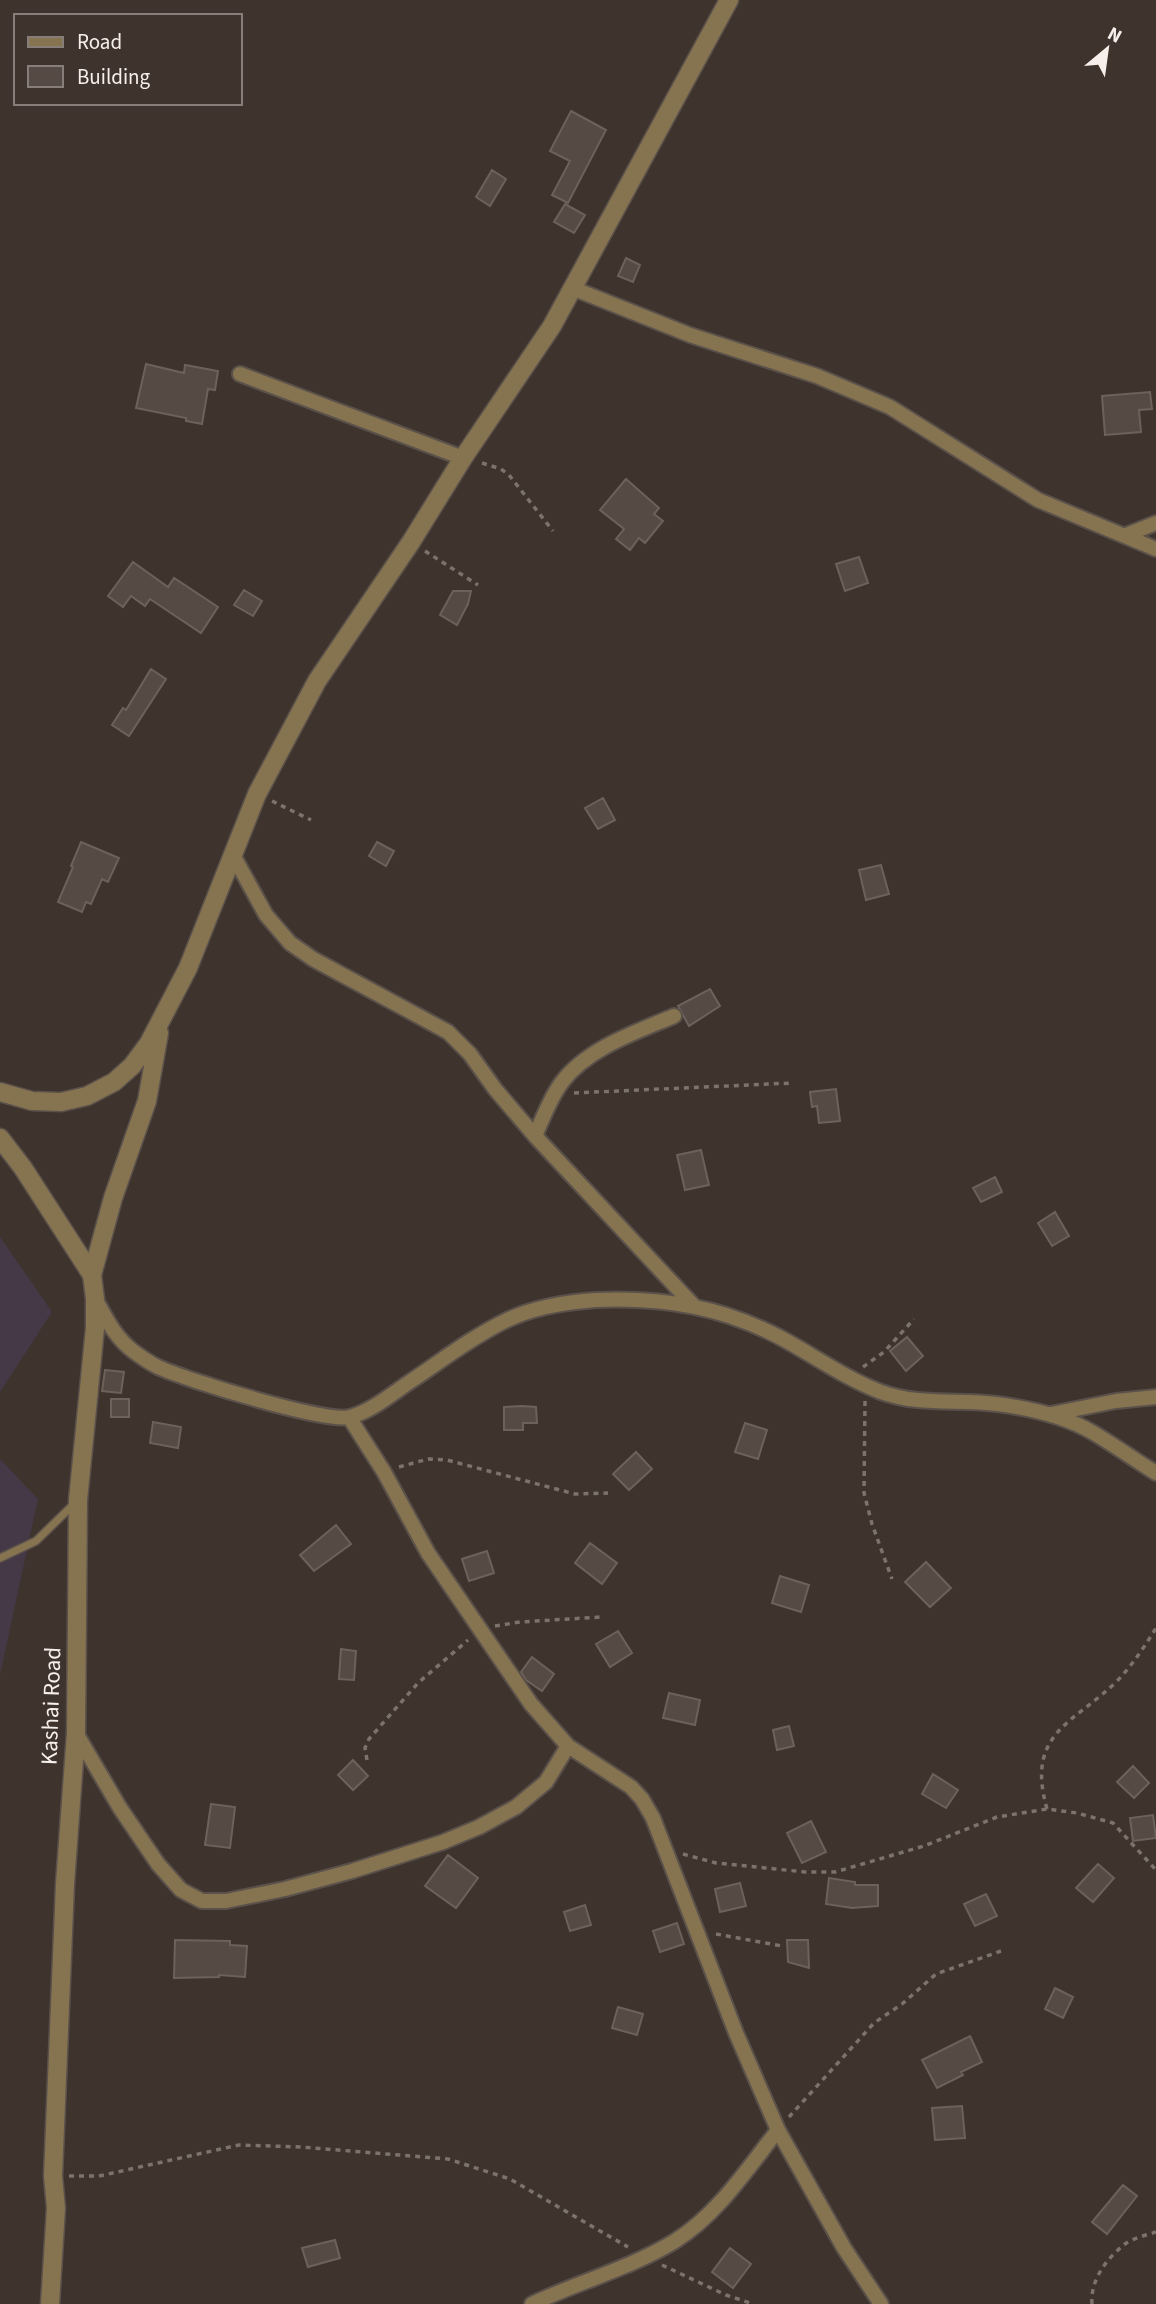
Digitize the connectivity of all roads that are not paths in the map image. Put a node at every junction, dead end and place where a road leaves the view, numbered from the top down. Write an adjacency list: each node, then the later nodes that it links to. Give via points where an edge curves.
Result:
1 (729, 0): 2 (street)
2 (572, 288): 4 (street, via 552,326); 6 (street, via 890,407 1038,500)
3 (240, 374): 4 (street)
4 (463, 458): 8 (street, via 317,681 257,794)
5 (1156, 523): 6 (street)
6 (1126, 536): 7 (street)
7 (1156, 549)
8 (233, 855): 10 (street); 12 (street, via 266,915 290,943 448,1032)
9 (674, 1016): 12 (street, via 623,1037 585,1060 554,1094)
10 (162, 1020): 11 (street, via 132,1066 87,1097 32,1101); 14 (street, via 147,1101)
11 (0, 1092)
12 (535, 1136): 16 (street)
13 (0, 1138): 14 (street, Kashai Road)
14 (92, 1275): 15 (street, Kashai Road)
15 (95, 1299): 19 (street, via 114,1335 157,1366 298,1410); 21 (street, Kashai Road)
16 (693, 1305): 18 (street, via 753,1325 883,1393 923,1402 996,1404); 19 (street, via 595,1300 506,1320)
17 (1156, 1397): 18 (street)
18 (1050, 1415): 20 (street, via 1090,1430)
19 (349, 1417): 24 (street, via 428,1553 531,1704)
20 (1156, 1474)
21 (78, 1500): 22 (lane, via 36,1541); 23 (street, Kashai Road)
22 (0, 1558)
23 (76, 1733): 24 (street, via 158,1864 181,1890 202,1901 226,1901 339,1875 479,1827 516,1807 546,1782); 27 (street, Kashai Road, via 65,1884)
24 (568, 1746): 25 (street, via 631,1787 653,1818)
25 (778, 2130): 26 (street, via 724,2198 676,2240); 29 (street)
26 (548, 2300): 28 (street)
27 (50, 2304)
28 (532, 2304)
29 (881, 2304)

